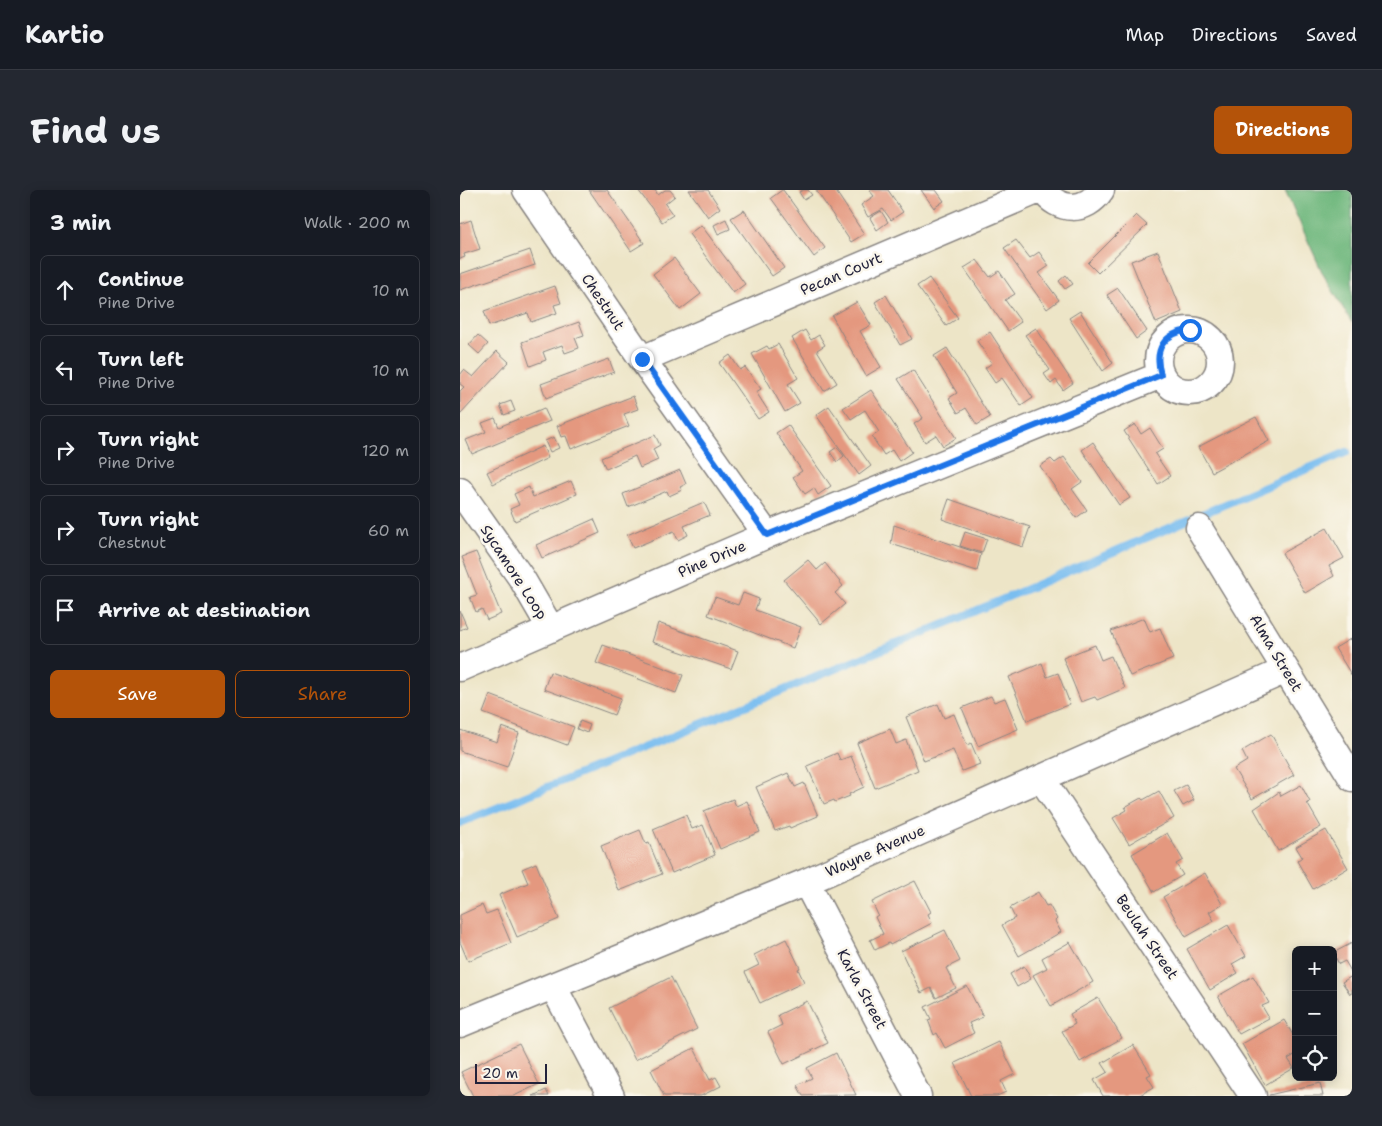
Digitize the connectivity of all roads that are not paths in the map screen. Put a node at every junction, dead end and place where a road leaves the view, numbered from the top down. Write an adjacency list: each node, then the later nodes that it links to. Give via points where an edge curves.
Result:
1 (526, 190): 4 (street, Chestnut)
2 (1041, 190): 3 (street, Pecan Court, via 1066,207 1086,204); 4 (street, Pecan Court)
3 (1101, 190)
4 (642, 359): 8 (street, Chestnut)
5 (1161, 375): 8 (street, Pine Drive)
6 (460, 490): 9 (street, Sycamore Loop, via 522,579)
7 (1199, 528): 11 (street, Alma Street)
8 (767, 535): 9 (street, Pine Drive)
9 (551, 629): 10 (street, Pine Drive)
10 (460, 668)
11 (1286, 670): 12 (street, Wayne Avenue); 13 (street, Alma Street)
12 (1041, 778): 14 (street, Wayne Avenue); 19 (street, Beulah Street)
13 (1352, 778)
14 (806, 882): 15 (street, Wayne Avenue); 18 (street, Karla Street)
15 (553, 986): 16 (street, Wayne Avenue); 17 (street)
16 (460, 1024)
17 (611, 1096)
18 (918, 1096)
19 (1253, 1096)

